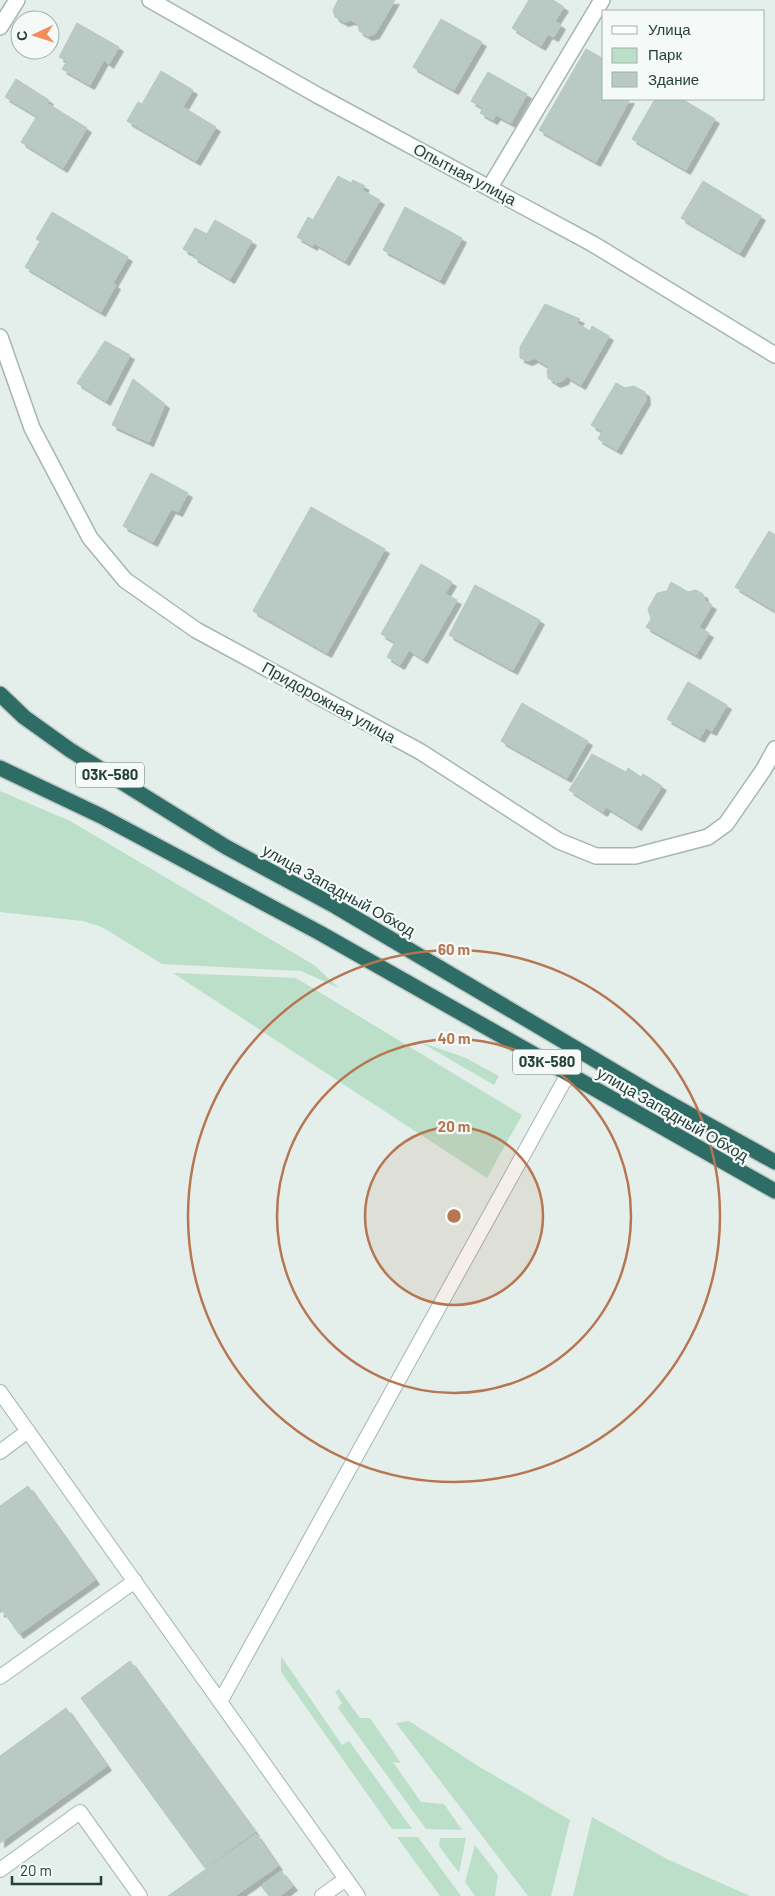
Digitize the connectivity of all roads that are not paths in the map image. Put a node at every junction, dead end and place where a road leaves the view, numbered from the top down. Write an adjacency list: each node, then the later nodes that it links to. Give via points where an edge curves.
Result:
1 (17, 0): 4 (street)
2 (150, 0): 5 (street, Опытная улица, via 317,95)
3 (602, 0): 5 (street)
4 (0, 27)
5 (490, 187): 7 (street, Опытная улица, via 593,244)
6 (0, 337): 9 (street, Придорожная улица, via 32,428 90,538 125,580 196,630 421,752 559,841 596,856 635,856 708,837 726,824)
7 (775, 356)
8 (0, 694): 12 (highway, улица Западный Обход / 03К-580, via 24,717 70,750 226,847 336,906)
9 (775, 749)
10 (0, 768): 11 (highway, улица Западный Обход / 03К-580, via 101,816 320,933)
11 (568, 1074): 13 (highway, улица Западный Обход / 03К-580); 19 (lane)
12 (775, 1162)
13 (775, 1192)
14 (0, 1392): 15 (lane)
15 (28, 1431): 16 (lane); 17 (lane)
16 (0, 1452)
17 (135, 1581): 18 (lane); 19 (lane)
18 (0, 1677)
19 (220, 1702): 21 (lane)
20 (0, 1870): 22 (lane, via 80,1812)
21 (346, 1879): 23 (lane); 24 (lane)
22 (140, 1896)
23 (322, 1896)
24 (358, 1896)

